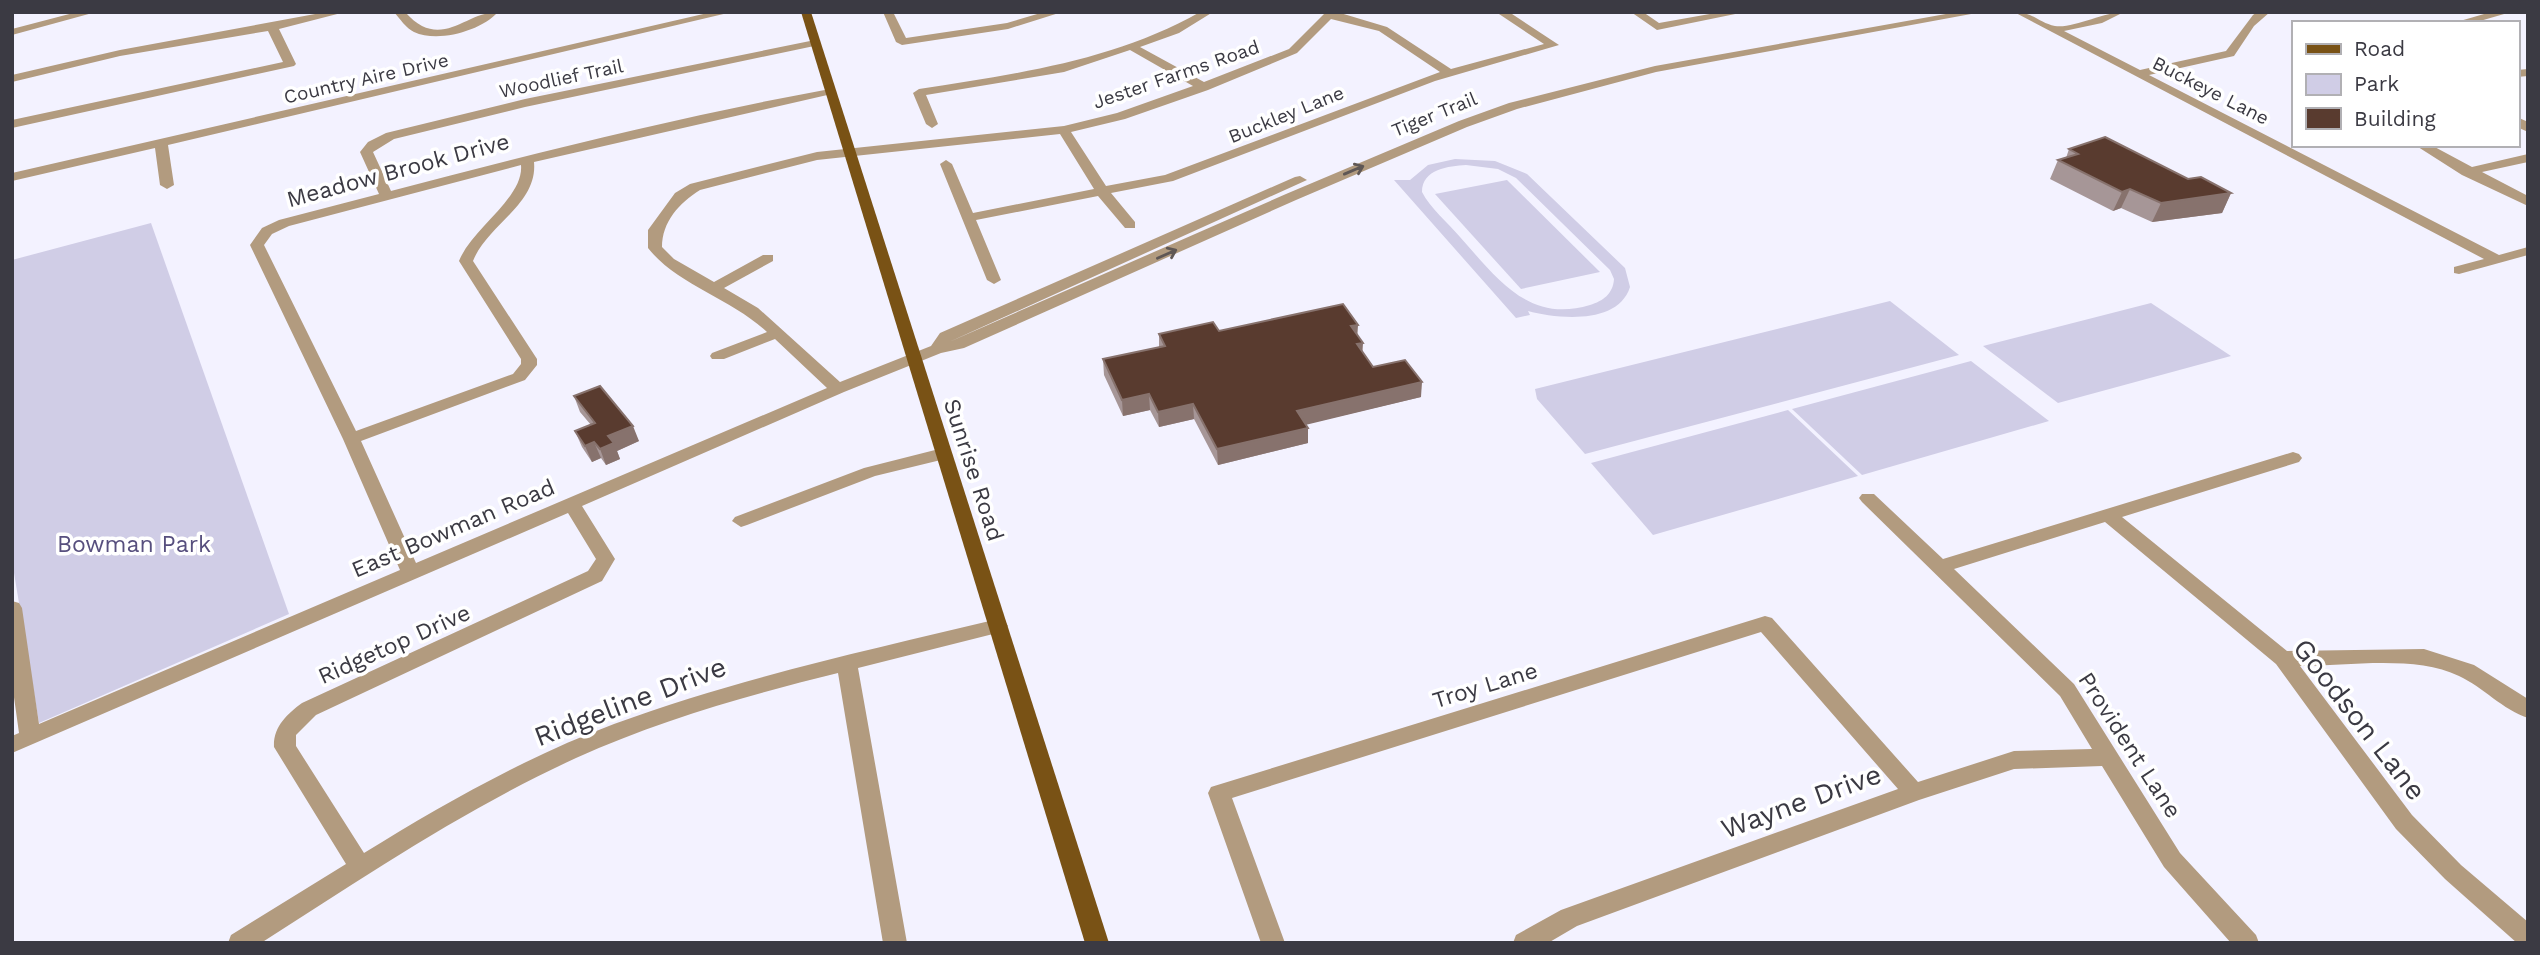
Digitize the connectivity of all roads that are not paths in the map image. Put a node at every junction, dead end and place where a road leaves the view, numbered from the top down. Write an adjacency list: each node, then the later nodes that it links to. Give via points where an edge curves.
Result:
1 (91, 12): 23 (street)
2 (340, 12): 21 (street)
3 (399, 12): 4 (street, via 416,29 435,32 478,23)
4 (493, 12)
5 (727, 12): 34 (street, Country Aire Drive)
6 (806, 12): 24 (main road, Sunrise Road)
7 (888, 12): 8 (street, via 902,42 1008,26)
8 (1057, 12)
9 (1208, 12): 25 (street, via 1182,29)
10 (1502, 12): 26 (street, Buckley Lane, via 1553,45)
11 (1636, 12): 12 (street, via 1657,27)
12 (1740, 12)
13 (1930, 12): 55 (street, Tiger Trail, via 1643,63 1457,114 945,336)
14 (1977, 12): 55 (street, Tiger Trail, one-way to 14, via 958,345 1314,187 1513,106 1655,69)
15 (2019, 12): 22 (street, Buckeye Lane)
16 (2119, 12): 22 (street)
17 (2265, 12): 27 (street, via 2243,30 2230,54)
18 (2507, 12): 20 (street)
19 (1330, 14): 26 (street, via 1384,29); 29 (street, Jester Farms Road, via 1293,51)
20 (2467, 21)
21 (272, 27): 28 (street, via 145,48); 31 (street, via 290,64)
22 (2053, 30): 27 (street, Buckeye Lane)
23 (12, 32)
24 (815, 44): 30 (main road, Sunrise Road); 44 (street, Woodlief Trail, via 524,103 390,136 366,152)
25 (1132, 47): 29 (street); 32 (street, via 1044,74 919,93)
26 (1449, 73): 43 (street, Buckley Lane, via 1207,166)
27 (2137, 74): 50 (street, Buckeye Lane)
28 (12, 79)
29 (1204, 87): 33 (street, Jester Farms Road)
30 (830, 93): 36 (main road, Sunrise Road); 38 (street, Meadow Brook Drive)
31 (12, 124)
32 (932, 124)
33 (1064, 130): 36 (street, Jester Farms Road); 43 (street)
34 (161, 143): 41 (street, Country Aire Drive); 42 (street)
35 (2424, 147): 40 (street)
36 (848, 151): 53 (street, Jester Farms Road, via 762,169 680,196 655,230 654,245 669,262); 57 (main road, Sunrise Road)
37 (2528, 158): 40 (street)
38 (527, 160): 44 (street, Meadow Brook Drive); 59 (street, via 530,172 525,186 473,246 466,261 529,359 526,371)
39 (946, 164): 46 (street)
40 (2467, 172): 45 (street)
41 (12, 177)
42 (167, 185)
43 (1103, 193): 46 (street, Buckley Lane); 47 (street)
44 (386, 195): 59 (street, Meadow Brook Drive, via 285,223 257,242)
45 (2528, 202)
46 (968, 218): 52 (street)
47 (1130, 225)
48 (2528, 251): 50 (street)
49 (768, 258): 53 (street)
50 (2496, 259): 51 (street)
51 (2459, 270)
52 (994, 279)
53 (715, 287): 54 (street, Jester Farms Road)
54 (777, 333): 56 (street); 58 (street, Jester Farms Road)
55 (937, 349): 57 (street, Tiger Trail)
56 (718, 356)
57 (914, 358): 58 (street, East Bowman Road); 60 (main road, Sunrise Road)
58 (838, 389): 63 (street, East Bowman Road)
59 (352, 439): 67 (street, Meadow Brook Drive)
60 (943, 454): 65 (street, via 870,472); 69 (main road, Sunrise Road)
61 (2293, 458): 64 (street)
62 (1868, 498): 66 (street, Provident Lane)
63 (572, 505): 67 (street, East Bowman Road); 76 (street, Ridgetop Drive, via 606,559 595,576 309,709 290,726 285,747)
64 (2109, 516): 66 (street); 70 (street, Goodson Lane)
65 (741, 521)
66 (1940, 568): 74 (street, Provident Lane, via 2067,690)
67 (411, 573): 73 (street, East Bowman Road)
68 (12, 608): 73 (street)
69 (998, 626): 71 (street, Ridgeline Drive); 80 (main road, Sunrise Road)
70 (2283, 659): 72 (street, via 2442,660 2477,674); 77 (street, Goodson Lane, via 2404,822)
71 (848, 664): 76 (street, Ridgeline Drive, via 743,689 618,731 555,758); 79 (street)
72 (2528, 710)
73 (21, 741)
74 (2108, 757): 75 (street, Wayne Drive, via 2014,760); 83 (street, Provident Lane, via 2172,860)
75 (1914, 792): 81 (street, Troy Lane, via 1765,623 1219,793); 82 (street, Wayne Drive, via 1569,918)
76 (361, 868): 78 (street, Ridgeline Drive)
77 (2528, 937)
78 (240, 943)
79 (895, 943)
80 (1097, 943)
81 (1273, 943)
82 (1525, 943)
83 (2247, 943)

